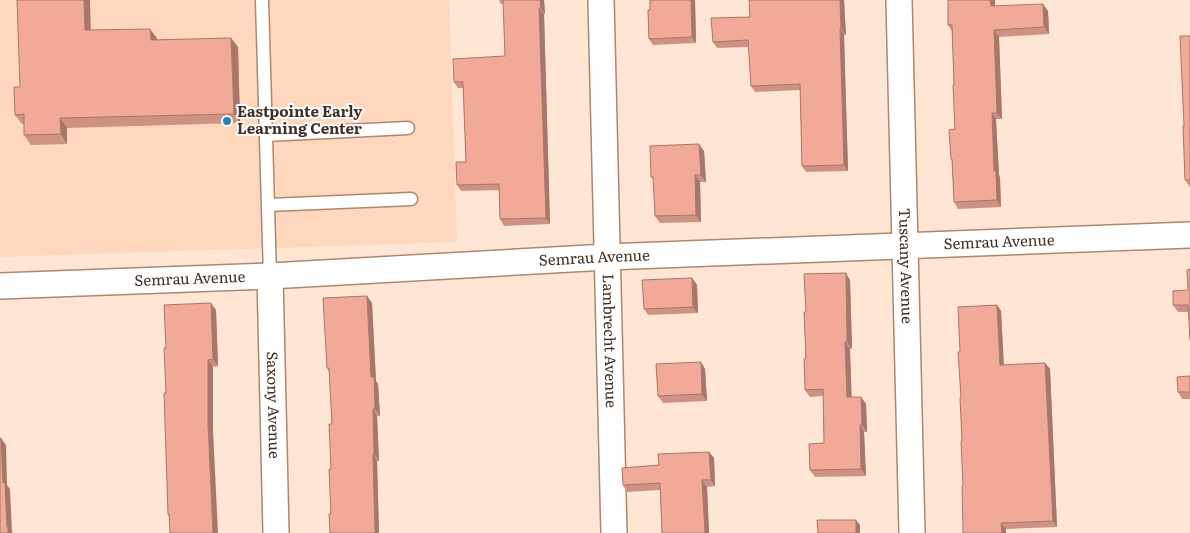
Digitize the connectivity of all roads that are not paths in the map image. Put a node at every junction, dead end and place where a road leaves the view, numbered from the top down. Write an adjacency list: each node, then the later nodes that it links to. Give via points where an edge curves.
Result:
1 (262, 0): 5 (lane)
2 (601, 0): 10 (street, Lambrecht Avenue)
3 (899, 0): 9 (street, Tuscany Avenue)
4 (408, 128): 5 (lane)
5 (266, 134): 7 (lane)
6 (411, 199): 7 (lane)
7 (268, 205): 11 (lane)
8 (1190, 235): 9 (street, Semrau Avenue)
9 (905, 246): 10 (street, Semrau Avenue); 15 (street, Tuscany Avenue)
10 (607, 257): 11 (street, Semrau Avenue); 14 (street, Lambrecht Avenue)
11 (270, 276): 12 (street, Semrau Avenue); 13 (street, Saxony Avenue)
12 (0, 286)
13 (276, 533)
14 (614, 533)
15 (912, 533)

